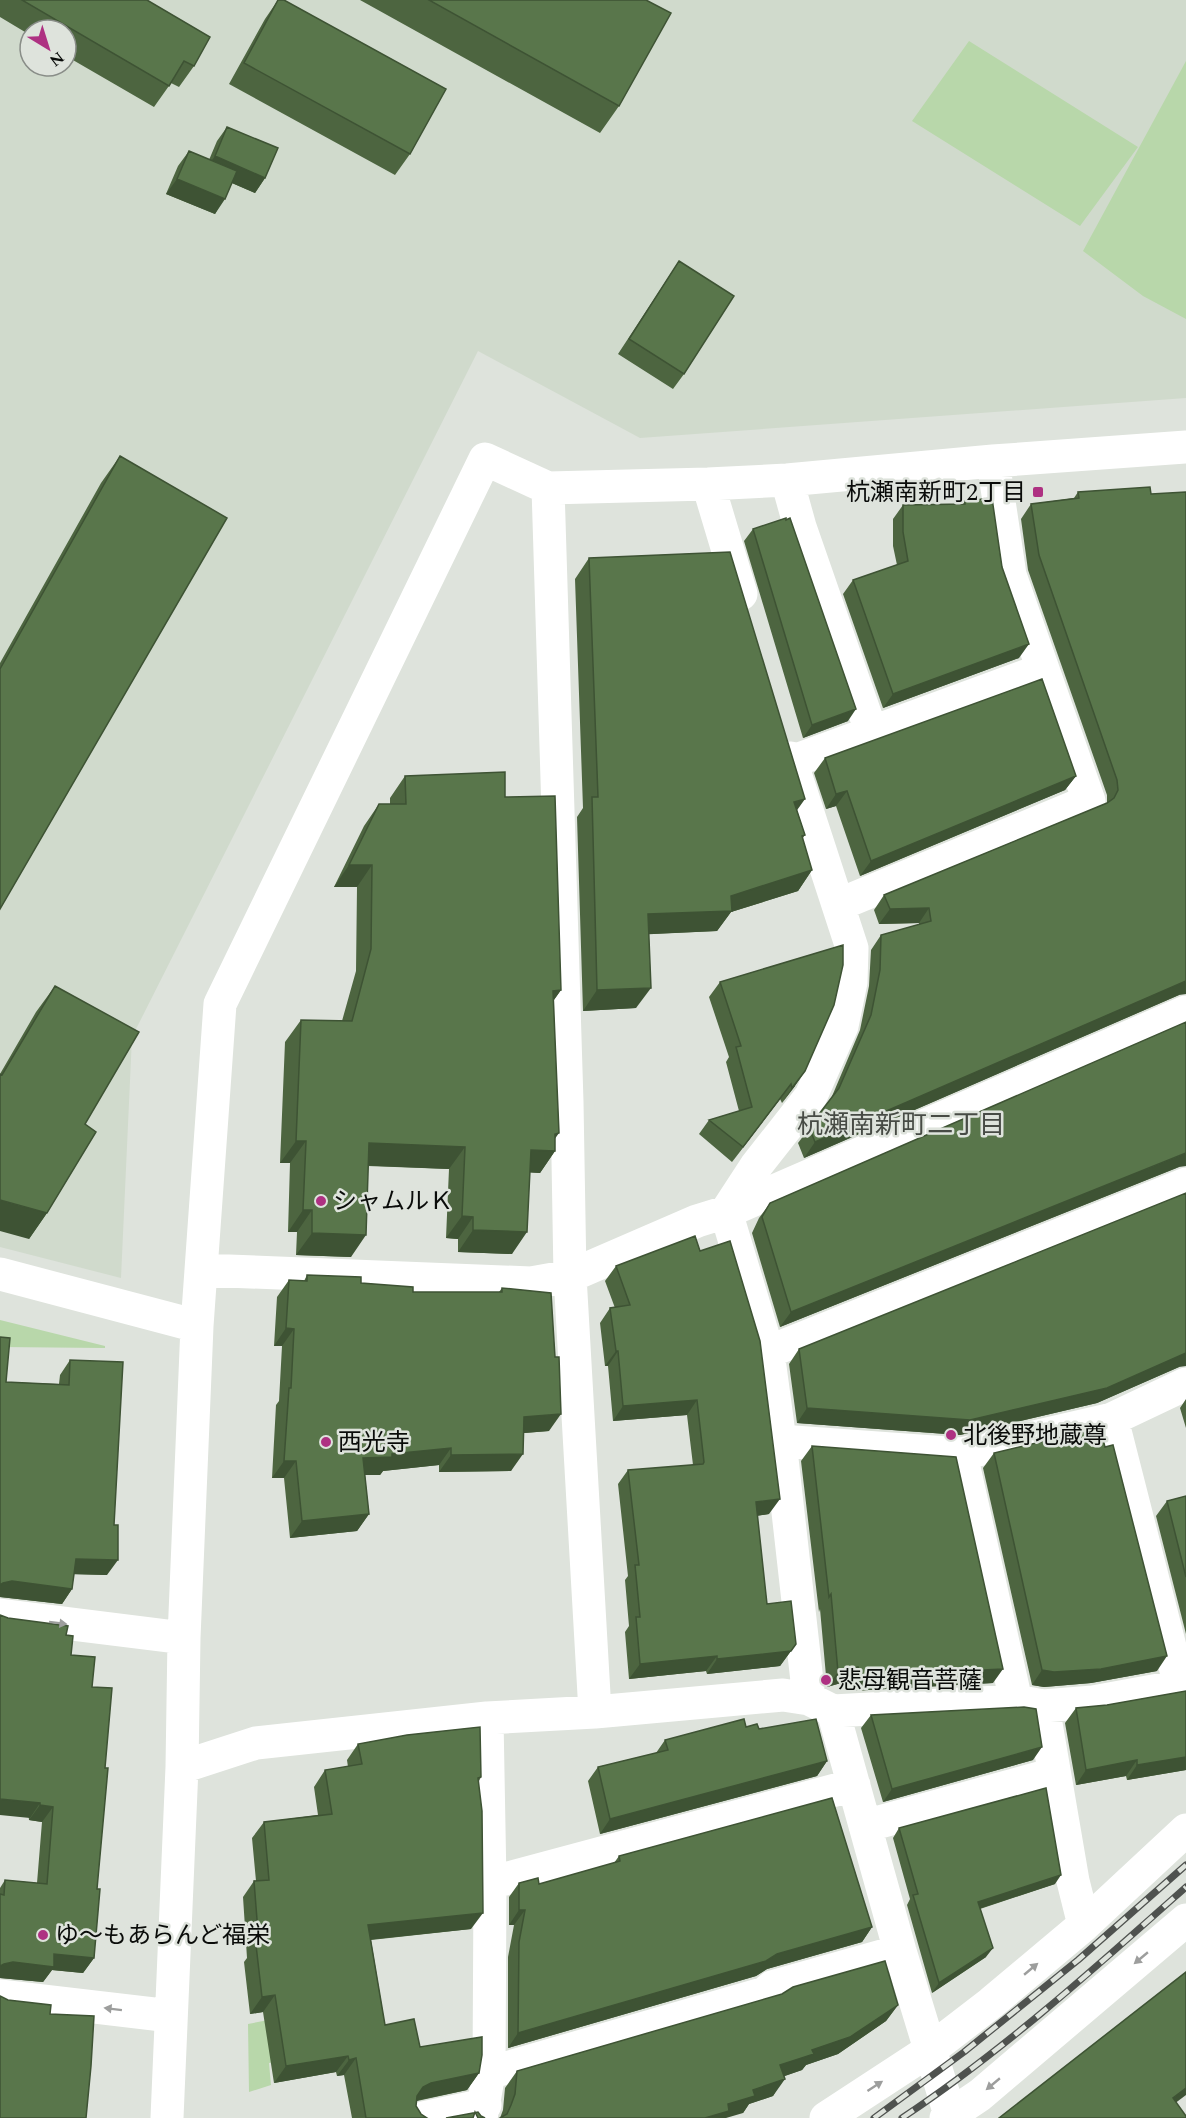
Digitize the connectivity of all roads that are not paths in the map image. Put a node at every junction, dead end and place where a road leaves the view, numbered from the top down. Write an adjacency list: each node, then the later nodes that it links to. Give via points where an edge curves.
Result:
1 (1186, 447): 2 (street)
2 (993, 461): 3 (street); 7 (street, via 1010,575)
3 (787, 480): 4 (street); 9 (street)
4 (708, 484): 5 (street); 6 (street)
5 (548, 488): 15 (street, via 485,459 220,1004); 17 (street)
6 (748, 617)
7 (1041, 670): 9 (street); 11 (street, via 1089,801)
8 (781, 728): 10 (street)
9 (871, 731): 10 (street)
10 (791, 762): 11 (street)
11 (838, 905): 14 (street, via 852,948 851,982 842,1026 812,1096 756,1166)
12 (1186, 1012): 14 (street)
13 (1186, 1184): 19 (street)
14 (726, 1212): 17 (street); 19 (street)
15 (202, 1270): 17 (street, via 531,1283); 18 (street)
16 (0, 1274): 18 (street)
17 (570, 1276): 29 (street)
18 (197, 1326): 25 (street)
19 (768, 1352): 22 (street)
20 (1186, 1384): 21 (street)
21 (1112, 1419): 23 (street); 26 (street)
22 (780, 1441): 23 (street); 28 (street)
23 (961, 1454): 27 (street)
24 (0, 1615): 25 (street, one-way to 25)
25 (184, 1638): 31 (street)
26 (1183, 1686): 27 (street, via 1093,1702)
27 (1029, 1704): 28 (street); 32 (street)
28 (821, 1705): 29 (street, via 783,1695); 33 (street)
29 (596, 1712): 30 (street)
30 (487, 1718): 31 (street, via 256,1743); 36 (street)
31 (183, 1767): 41 (street)
32 (1054, 1774): 34 (street); 38 (street)
33 (854, 1785): 34 (street); 36 (street)
34 (865, 1826): 39 (street)
35 (1186, 1830): 38 (street)
36 (490, 1883): 43 (street)
37 (1186, 1920): 45 (street, one-way to 45)
38 (1084, 1925): 42 (street, one-way to 38)
39 (900, 1951): 42 (street); 43 (street)
40 (0, 1996): 41 (street, one-way to 40)
41 (171, 2016): 46 (street)
42 (930, 2050): 45 (street); 48 (street, one-way to 42)
43 (489, 2073): 44 (street)
44 (483, 2111): 47 (street)
45 (949, 2117)
46 (167, 2118)
47 (423, 2118)
48 (826, 2118)

